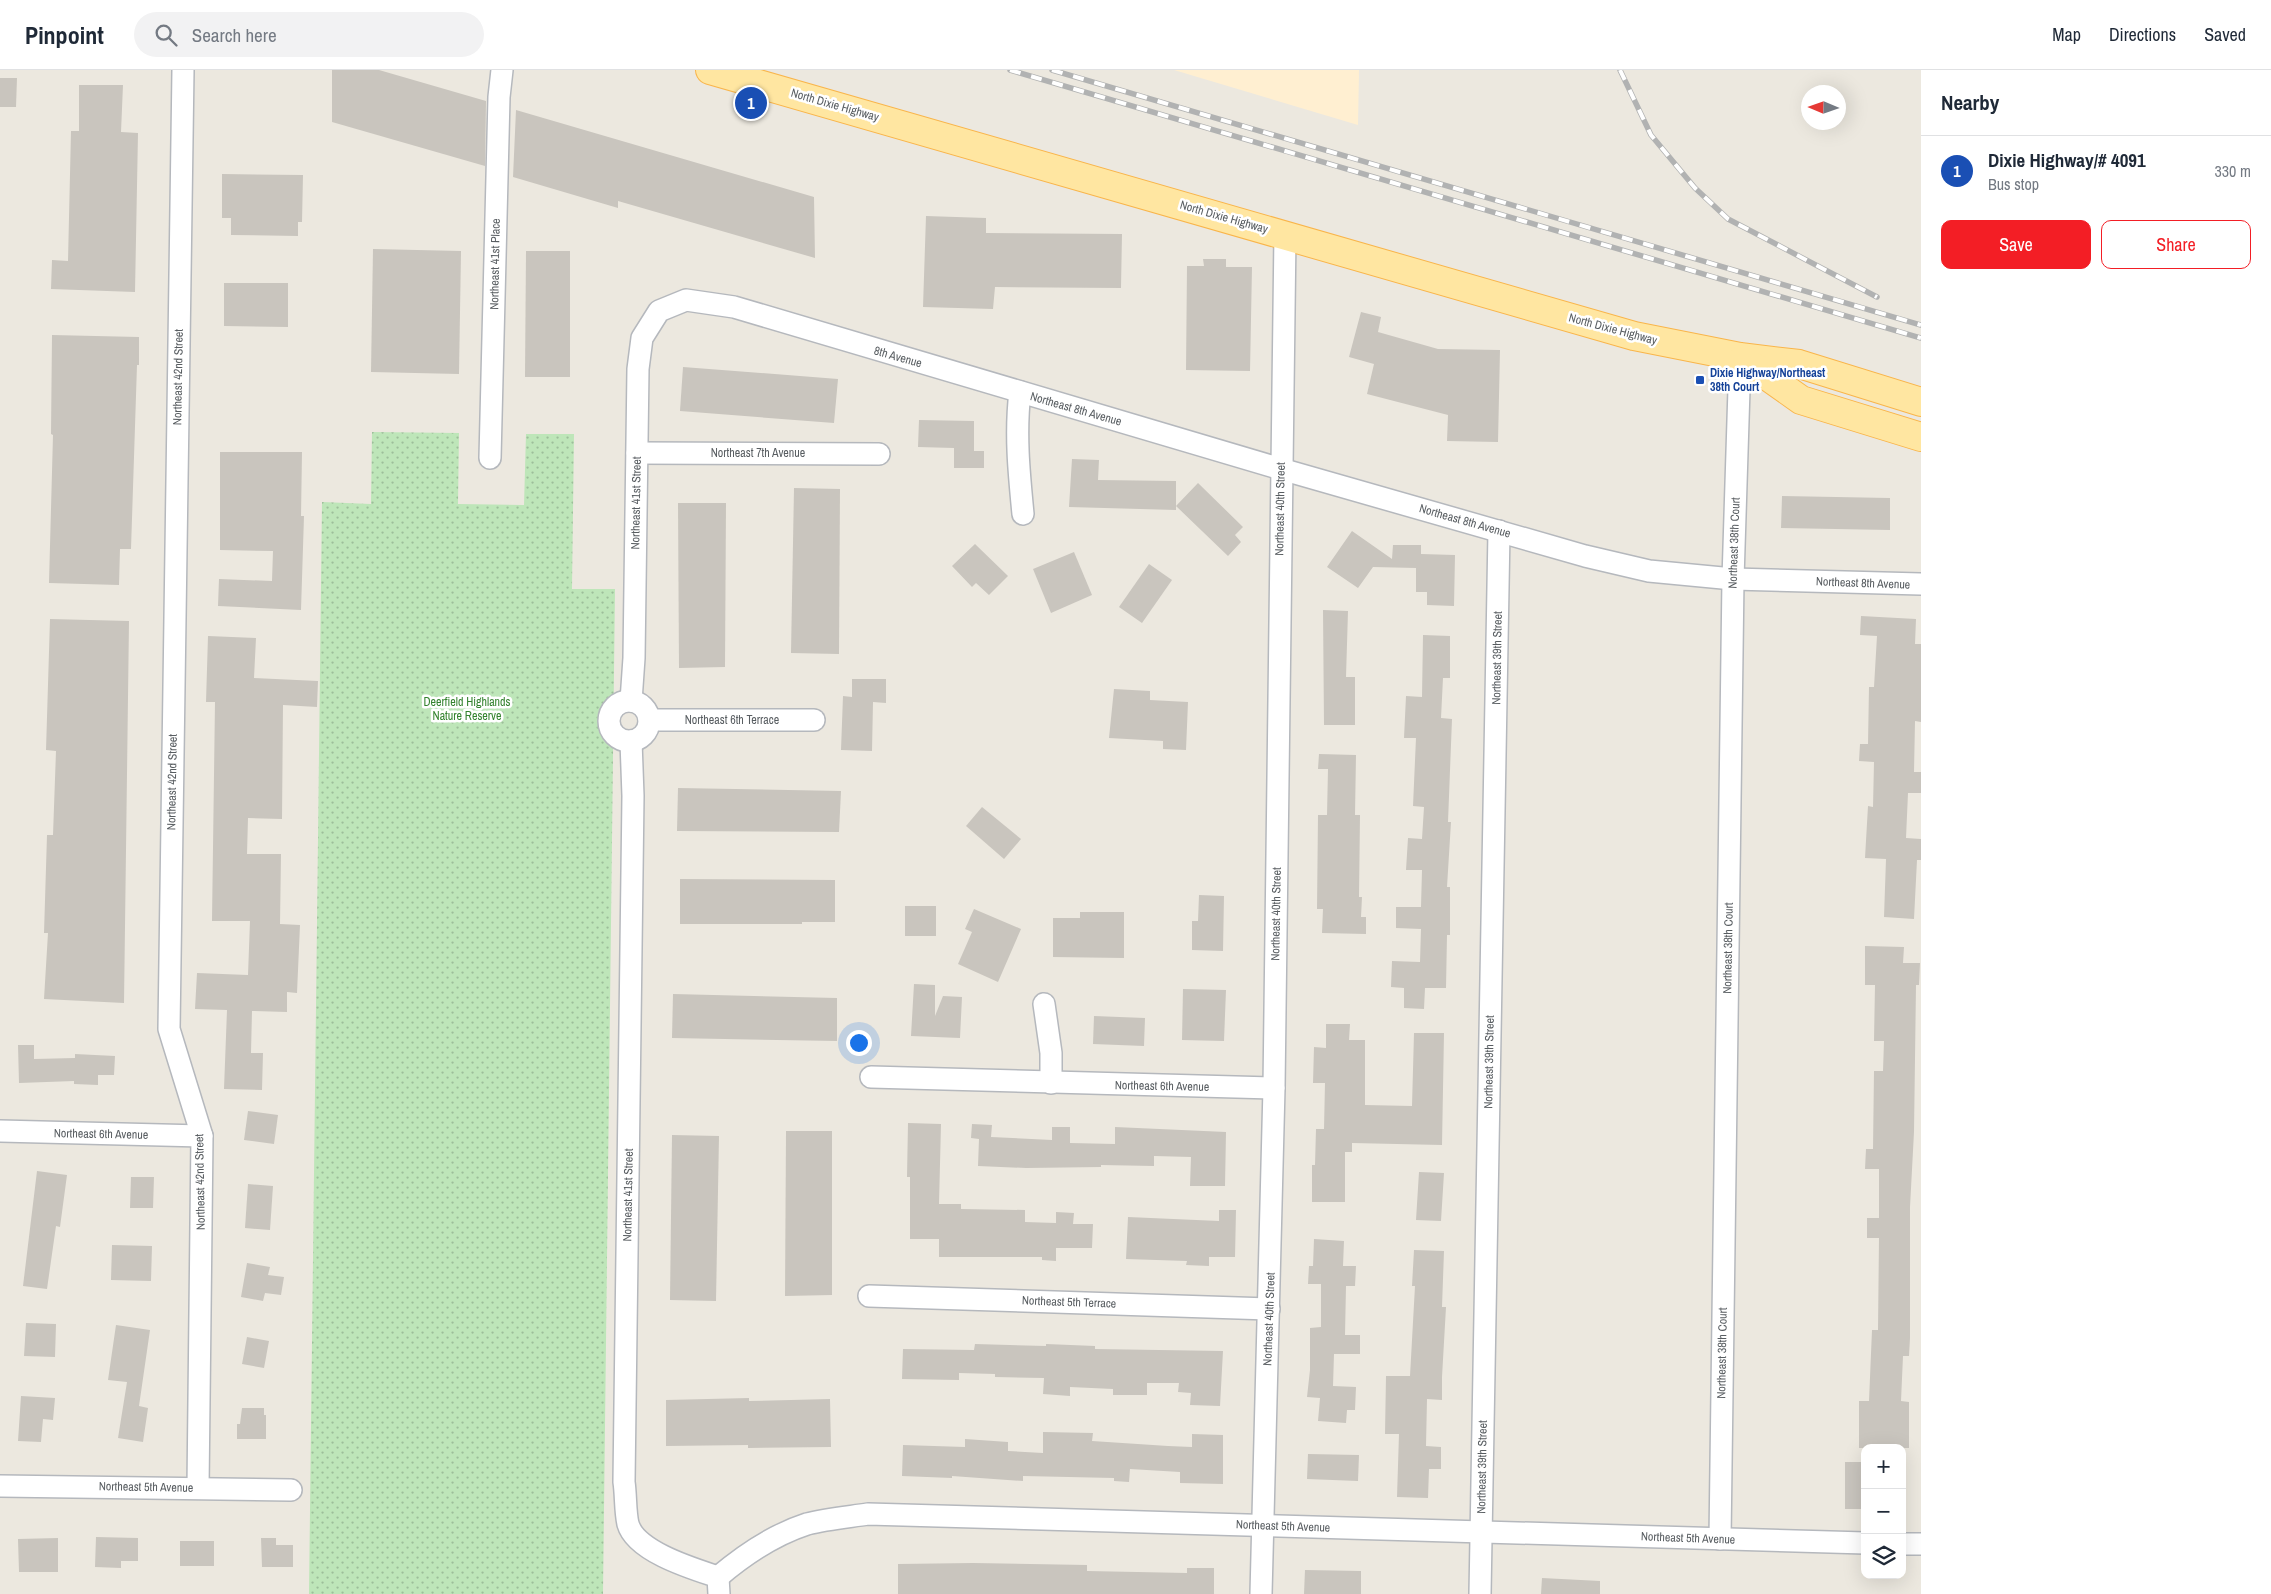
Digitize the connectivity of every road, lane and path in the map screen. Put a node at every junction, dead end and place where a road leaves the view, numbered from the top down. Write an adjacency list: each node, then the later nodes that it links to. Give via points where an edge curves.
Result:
1 (182, 70): 27 (street, Northeast 42nd Street, via 168,1029)
2 (502, 70): 12 (street, Northeast 41st Place)
3 (710, 70): 4 (main road, North Dixie Highway)
4 (1285, 234): 6 (main road, North Dixie Highway, via 1634,336); 13 (street, Northeast 40th Street)
5 (659, 311): 7 (street, 8th Avenue, via 686,300 734,307); 10 (street, Northeast 41st Street, via 642,338)
6 (1740, 357): 8 (main road, North Dixie Highway, via 1799,364); 9 (main road, North Dixie Highway, via 1801,400); 16 (street, Northeast 38th Court)
7 (1020, 392): 13 (street, Northeast 8th Avenue); 14 (street, via 1018,471)
8 (1921, 402)
9 (1921, 437)
10 (636, 453): 11 (street, Northeast 7th Avenue); 18 (street, Northeast 41st Street)
11 (879, 454)
12 (490, 458)
13 (1281, 469): 15 (street, Northeast 8th Avenue); 25 (street, Northeast 40th Street)
14 (1023, 514)
15 (1499, 531): 16 (street, Northeast 8th Avenue, via 1649,571); 34 (street, Northeast 39th Street)
16 (1733, 579): 17 (street, Northeast 8th Avenue); 35 (street, Northeast 38th Court)
17 (1921, 584)
18 (631, 701): 19 (street, via 644,707); 21 (street, via 617,706 609,720 616,736)
19 (649, 720): 20 (street, Northeast 6th Terrace); 21 (street, via 644,734)
20 (814, 720)
21 (631, 741): 39 (street, Northeast 41st Street, via 633,796 624,1482 629,1526 644,1544)
22 (1044, 1004): 24 (street, via 1051,1053)
23 (871, 1077): 24 (street, Northeast 6th Avenue)
24 (1051, 1083): 25 (street, Northeast 6th Avenue)
25 (1274, 1088): 29 (street, Northeast 40th Street)
26 (0, 1131): 27 (street, Northeast 6th Avenue)
27 (202, 1136): 31 (street, Northeast 42nd Street)
28 (869, 1296): 29 (street, Northeast 5th Terrace)
29 (1269, 1309): 33 (street, Northeast 40th Street)
30 (0, 1486): 31 (street, Northeast 5th Avenue)
31 (198, 1488): 32 (street, Northeast 5th Avenue)
32 (291, 1490)
33 (1263, 1525): 34 (street, Northeast 5th Avenue); 39 (street, Northeast 5th Avenue, via 868,1514 808,1524 774,1538 741,1556); 40 (street, Northeast 40th Street)
34 (1481, 1532): 35 (street, Northeast 5th Avenue); 41 (street, Northeast 39th Street)
35 (1720, 1539): 36 (street, Northeast 5th Avenue)
36 (1861, 1543)
37 (1906, 1544): 38 (street)
38 (1921, 1544)
39 (718, 1586)
40 (1261, 1594)
41 (1480, 1594)

